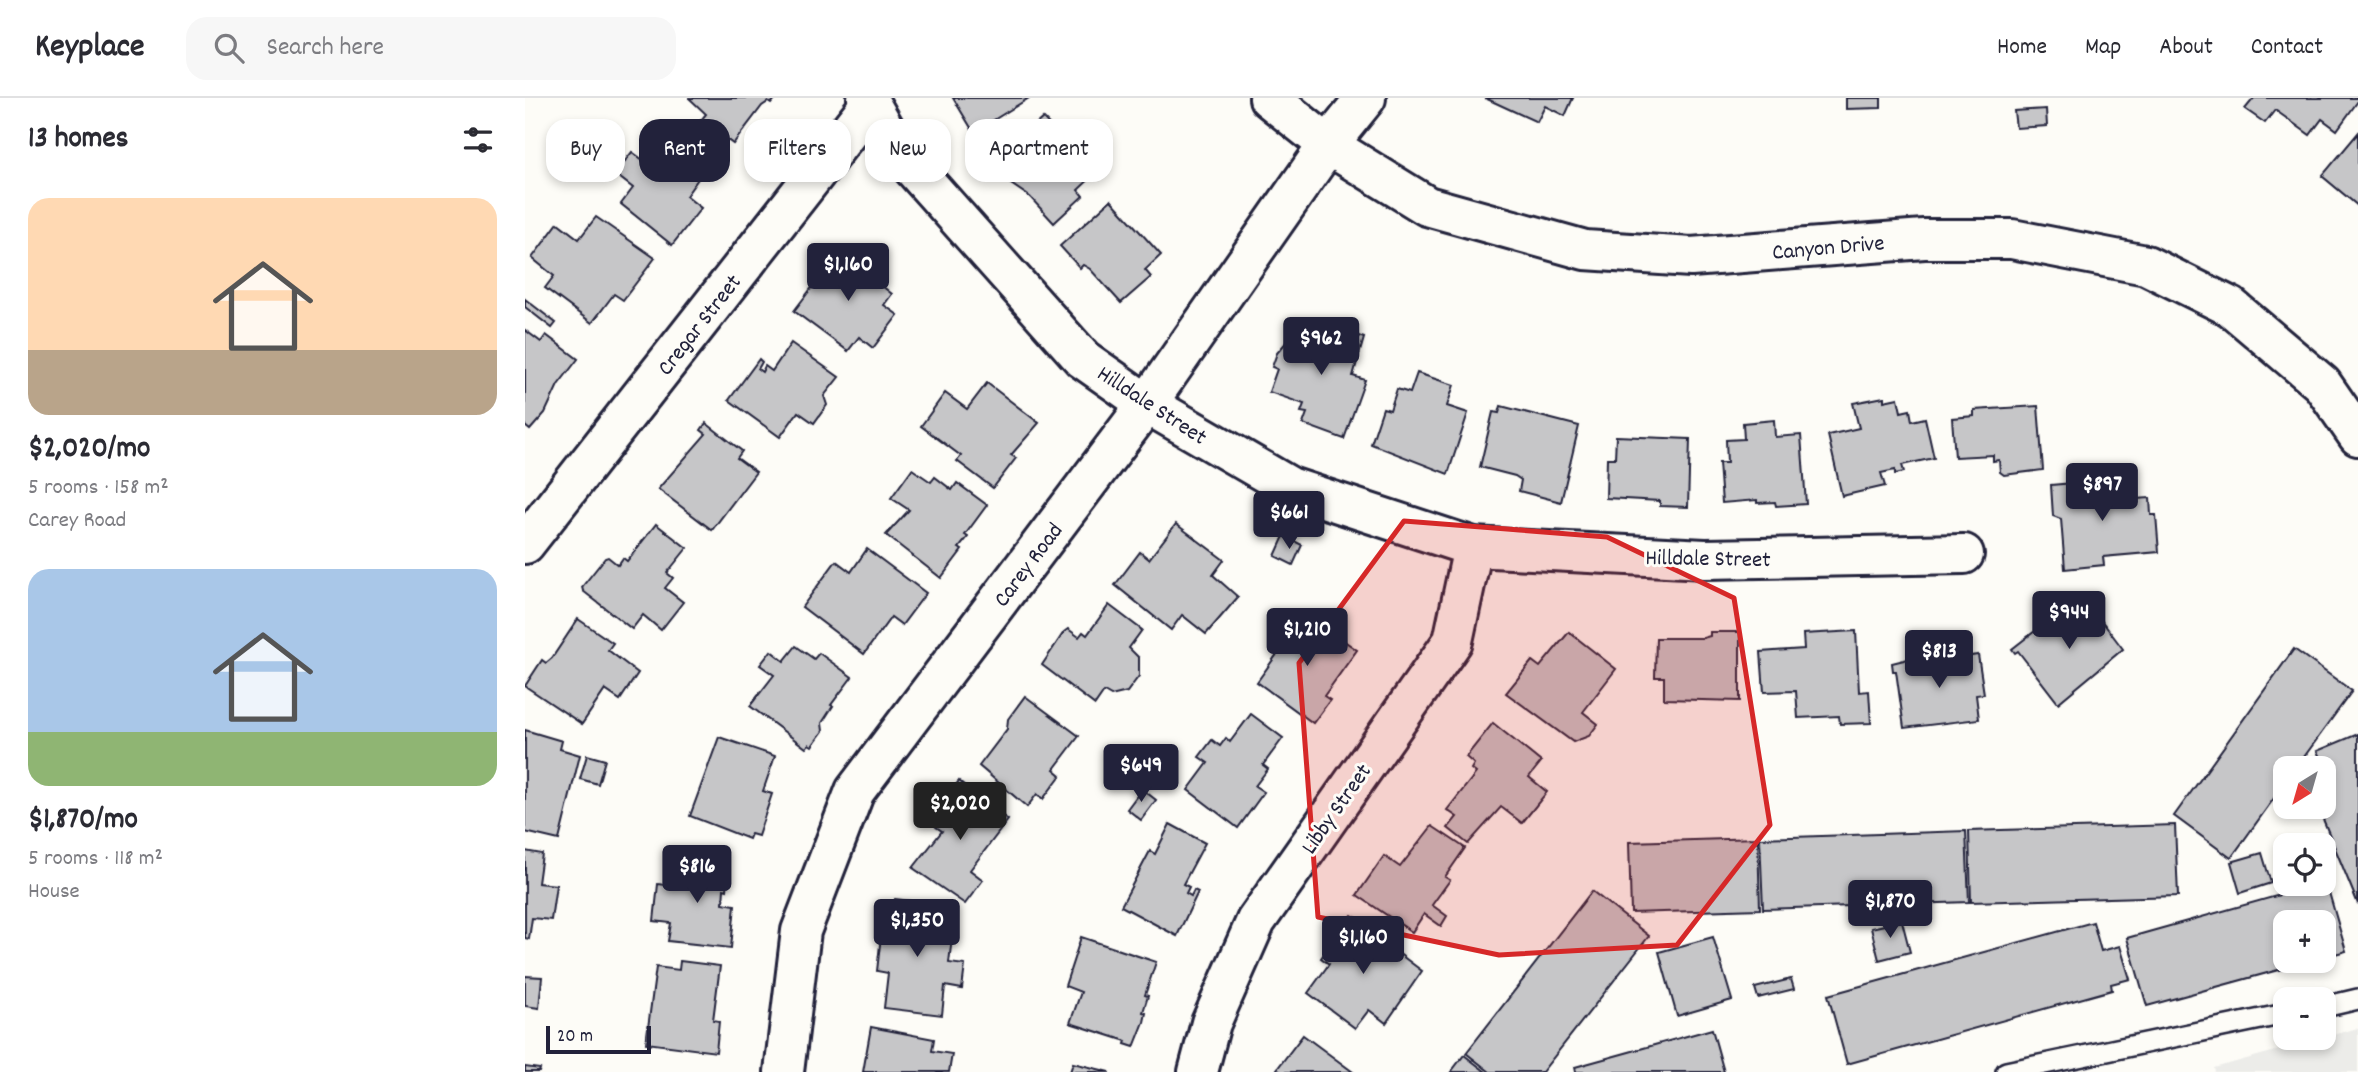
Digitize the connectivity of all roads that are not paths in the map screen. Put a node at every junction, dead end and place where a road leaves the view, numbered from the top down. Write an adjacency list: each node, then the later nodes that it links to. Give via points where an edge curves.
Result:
1 (1269, 98): 4 (street, Canyon Drive)
2 (1366, 98): 4 (street, Carey Road)
3 (869, 101): 5 (street, Hilldale Street, via 896,149 1083,359); 7 (street, Cregar Street)
4 (1328, 145): 5 (street, Carey Road); 6 (street, Canyon Drive, via 1427,206 1585,250 1691,257 1924,239 2012,239 2146,265 2231,307 2322,384)
5 (1147, 404): 8 (street, Hilldale Street, via 1290,487); 13 (street, Carey Road, via 855,791 801,931)
6 (2358, 436)
7 (525, 544)
8 (1472, 547): 9 (street, Hilldale Street, via 1705,559); 14 (street, Libby Street, via 1453,641 1256,921 1211,1023)
9 (1964, 555)
10 (2358, 999): 11 (lane)
11 (2336, 1004)
12 (2273, 1016): 15 (lane)
13 (784, 1072)
14 (1198, 1072)
15 (2006, 1072)

